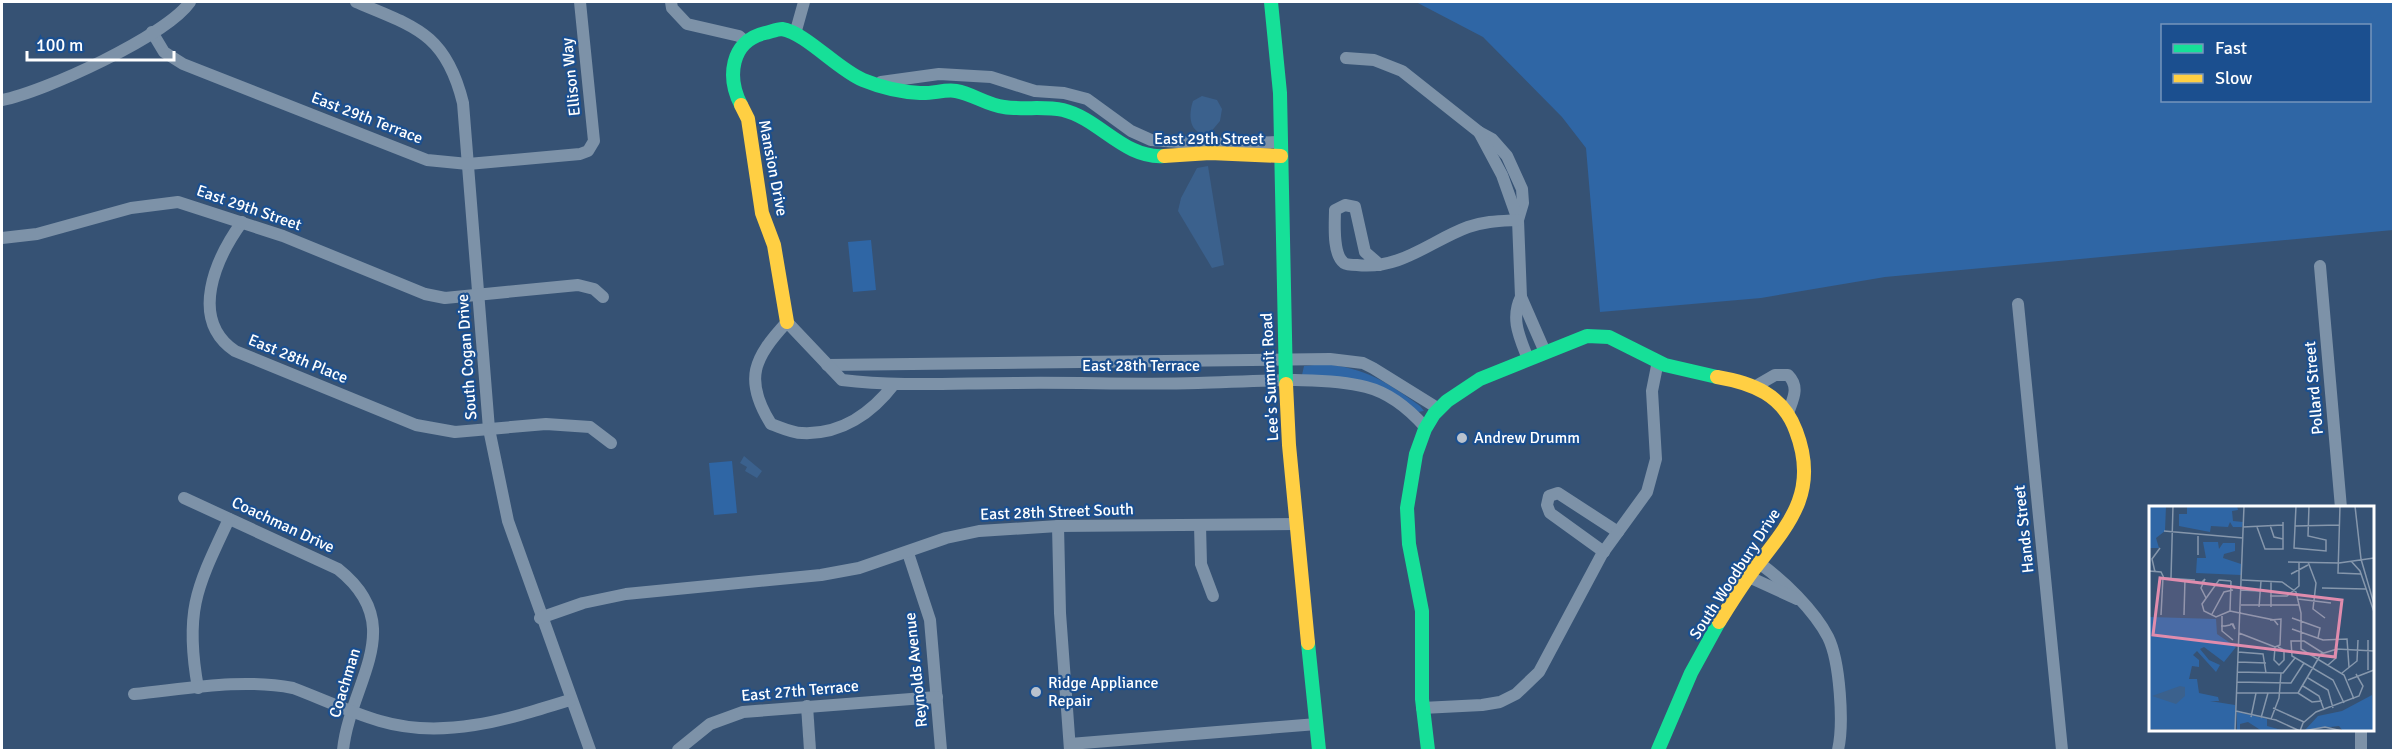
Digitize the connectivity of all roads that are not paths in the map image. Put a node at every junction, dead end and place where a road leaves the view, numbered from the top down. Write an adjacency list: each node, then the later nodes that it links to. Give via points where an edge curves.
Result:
1 (190, 2): 7 (street, via 175,19)
2 (356, 2): 15 (street, South Cogan Drive, via 416,27 444,55 458,81)
3 (580, 2): 13 (street, Ellison Way, via 594,141)
4 (671, 2): 9 (street, via 687,24 739,36)
5 (804, 2): 8 (street)
6 (1271, 2): 14 (street, Lee's Summit Road)
7 (152, 32): 12 (street, via 58,83); 15 (street, East 29th Terrace, via 164,52 183,64 427,160)
8 (795, 33): 9 (street, via 781,29 755,35); 11 (street, East 29th Street)
9 (746, 42): 25 (street, Mansion Drive, via 739,48 732,70 733,90 748,119 762,213 774,245)
10 (1346, 58): 16 (street, via 1374,60 1402,71 1498,145 1518,175 1523,203)
11 (865, 81): 14 (street, East 29th Street, via 939,74 991,77 1035,91 1087,99 1131,131 1151,140); 14 (street, East 29th Street, via 921,93 956,91 1002,106 1062,110 1083,118 1135,152 1154,157)
12 (2, 100)
13 (589, 148): 15 (street, East 29th Terrace, via 580,154)
14 (1281, 149): 28 (street, Lee's Summit Road)
15 (468, 164): 21 (street, South Cogan Drive)
16 (1518, 220): 19 (street, via 1478,224 1415,255); 23 (street)
17 (242, 222): 18 (street, East 29th Street, via 170,202 131,208 37,234); 21 (street, East 29th Street, via 425,294 445,298); 37 (street, East 28th Place, via 221,257 210,297 212,323 228,346 416,425 455,432)
18 (2, 238)
19 (1380, 265): 19 (street, via 1348,264 1341,260 1335,210 1345,205 1355,207 1365,252)
20 (2320, 266): 40 (street, Pollard Street)
21 (480, 295): 22 (street, East 29th Street, via 578,285 594,289); 37 (street, South Cogan Drive)
22 (603, 297)
23 (1521, 297): 26 (street); 27 (street, via 1516,327)
24 (2018, 304): 73 (street, Hands Street)
25 (787, 322): 30 (street, East 28th Terrace); 32 (street, via 759,357 753,375 758,404 771,424 802,434 861,419)
26 (1545, 352): 27 (street); 29 (street, via 1586,336 1609,337)
27 (1528, 359): 34 (street, via 1468,386)
28 (1285, 361): 30 (street, East 28th Terrace); 31 (street, Lee's Summit Road); 34 (street, East 28th Terrace, via 1330,359 1363,363)
29 (1658, 361): 33 (street, South Woodbury Drive, via 1697,375); 45 (street, via 1652,391 1656,459 1647,492)
30 (827, 365): 32 (street, East 28th Terrace, via 842,380)
31 (1286, 381): 32 (street, East 28th Terrace); 36 (street, East 28th Terrace, via 1364,386 1386,394); 42 (street, Lee's Summit Road)
32 (894, 384)
33 (1756, 386): 35 (street, South Woodbury Drive, via 1783,403); 35 (street, via 1775,375 1788,375 1796,389)
34 (1439, 409): 36 (street)
35 (1788, 413): 48 (street, South Woodbury Drive, via 1796,428 1805,476 1799,504 1780,540)
36 (1425, 427): 59 (street, via 1408,497 1407,532 1421,599)
37 (489, 429): 38 (street, East 28th Place, via 546,424 590,427); 53 (street, South Cogan Drive, via 508,521)
38 (611, 443)
39 (184, 498): 41 (street, Coachman Drive)
40 (2341, 506)
41 (229, 519): 50 (street, Coachman Drive, via 338,569); 54 (street, via 193,605 192,647)
42 (1297, 524): 43 (street, East 28th Street South); 61 (street, Lee's Summit Road)
43 (1200, 525): 44 (street, East 28th Street South); 51 (street, via 1201,564)
44 (1058, 526): 47 (street, East 28th Street South, via 979,531 946,538); 63 (street)
45 (1618, 532): 46 (street); 46 (street, via 1558,493 1549,496 1550,513)
46 (1604, 552): 59 (street, via 1539,672 1516,694 1482,705)
47 (908, 553): 53 (street, East 28th Street South, via 821,575 626,594); 56 (street, Reynolds Avenue, via 930,620)
48 (1759, 563): 49 (street, South Woodbury Drive); 52 (street, via 1787,584)
49 (1749, 578): 52 (street); 71 (street, South Woodbury Drive, via 1714,630)
50 (361, 591): 60 (street, Coachman, via 373,618 375,639)
51 (1214, 596)
52 (1797, 599): 72 (street, via 1829,638 1839,687)
53 (540, 618): 57 (street, South Cogan Drive)
54 (198, 688): 55 (street); 60 (street, via 247,683 280,685)
55 (134, 694)
56 (937, 697): 58 (street, East 27th Terrace); 68 (street, Reynolds Avenue)
57 (570, 700): 60 (street, via 509,719 451,729 400,726); 65 (street, South Cogan Drive)
58 (807, 706): 66 (street, East 27th Terrace, via 728,716 710,724); 67 (street)
59 (1422, 708): 70 (street)
60 (353, 712): 64 (street, Coachman)
61 (1317, 724): 63 (street); 69 (street, Lee's Summit Road)
62 (2361, 731): 74 (street)
63 (1070, 747)
64 (344, 750)
65 (590, 750)
66 (678, 750)
67 (810, 750)
68 (941, 750)
69 (1319, 750)
70 (1428, 750)
71 (1658, 750)
72 (1838, 750)
73 (2062, 750)
74 (2361, 750)

